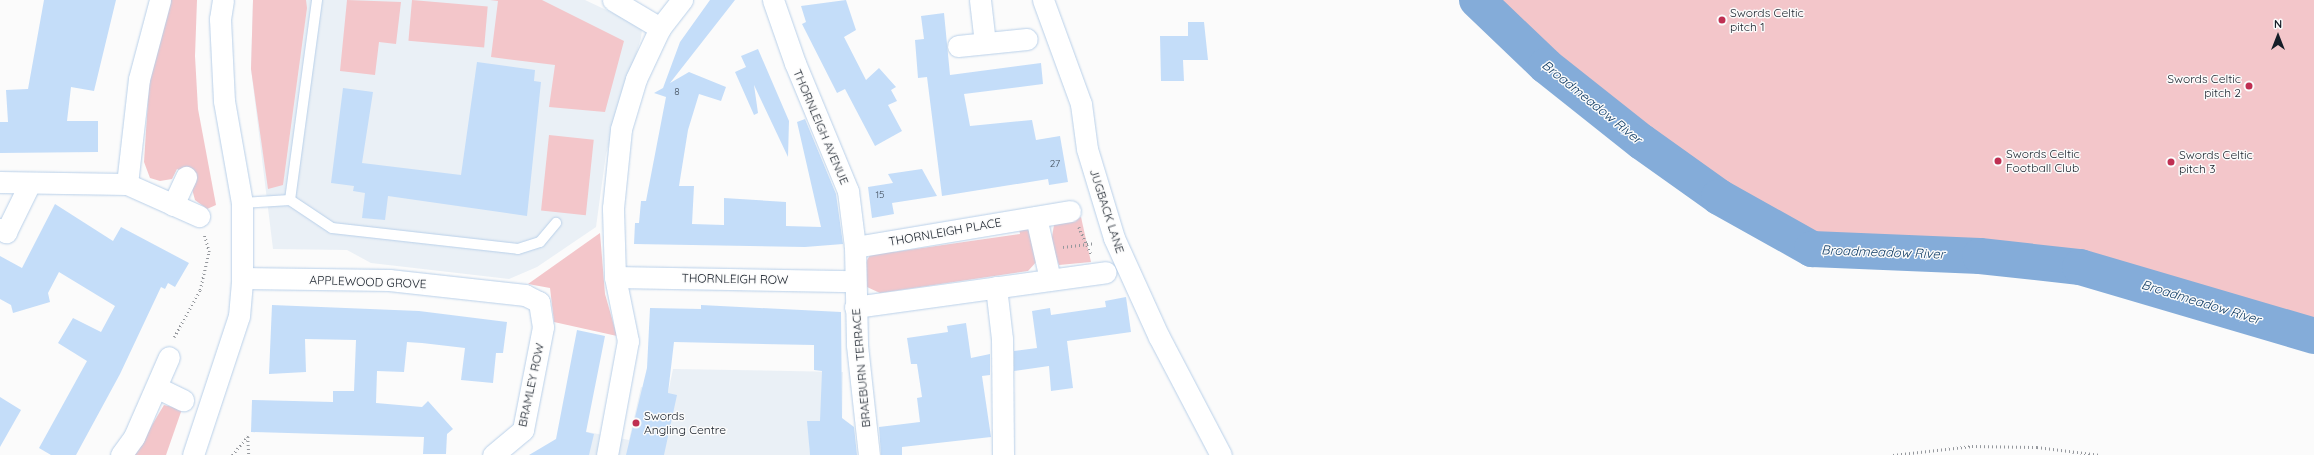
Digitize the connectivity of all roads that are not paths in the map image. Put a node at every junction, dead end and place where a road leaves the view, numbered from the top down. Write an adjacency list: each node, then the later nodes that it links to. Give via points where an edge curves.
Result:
1 (160, 0): 15 (street, via 140,79)
2 (223, 0): 18 (street, via 220,19 224,101)
3 (317, 0): 17 (lane)
4 (613, 0): 9 (street)
5 (682, 0): 9 (street)
6 (774, 0): 25 (street, THORNLEIGH AVENUE, via 795,63 843,175)
7 (980, 0): 11 (street)
8 (1043, 0): 43 (street, JUGBACK LANE, via 1081,104 1087,149 1114,238 1159,337)
9 (660, 28): 28 (street, via 636,79 622,129 612,208)
10 (1027, 39): 11 (street)
11 (985, 43): 12 (street)
12 (958, 46)
13 (186, 177): 19 (street)
14 (0, 182): 16 (street)
15 (127, 184): 16 (street); 19 (street)
16 (29, 185): 24 (street, via 6,232)
17 (290, 200): 18 (lane); 22 (lane, via 332,228 510,248 529,247 540,242)
18 (242, 203): 27 (street)
19 (173, 204): 23 (street)
20 (1070, 211): 21 (street, THORNLEIGH PLACE)
21 (1036, 217): 25 (street, THORNLEIGH PLACE); 29 (street)
22 (556, 222)
23 (201, 223)
24 (0, 229)
25 (855, 247): 30 (street, THORNLEIGH AVENUE)
26 (1100, 272): 29 (street)
27 (242, 278): 32 (street, APPLEWOOD GROVE, via 389,280 525,296); 38 (street, via 239,316)
28 (615, 278): 30 (street, THORNLEIGH ROW); 40 (street, via 628,342)
29 (1050, 280): 31 (street)
30 (855, 281): 33 (street, BRAEBURN TERRACE)
31 (996, 287): 33 (street); 42 (street, via 1004,408)
32 (539, 302): 39 (street, BRAMLEY ROW, via 543,328 523,430)
33 (855, 307): 41 (street, BRAEBURN TERRACE)
34 (169, 357): 35 (street)
35 (158, 388): 36 (street); 37 (street)
36 (183, 400)
37 (121, 455)
38 (193, 455)
39 (493, 455)
40 (607, 455)
41 (869, 455)
42 (1003, 455)
43 (1221, 455)

